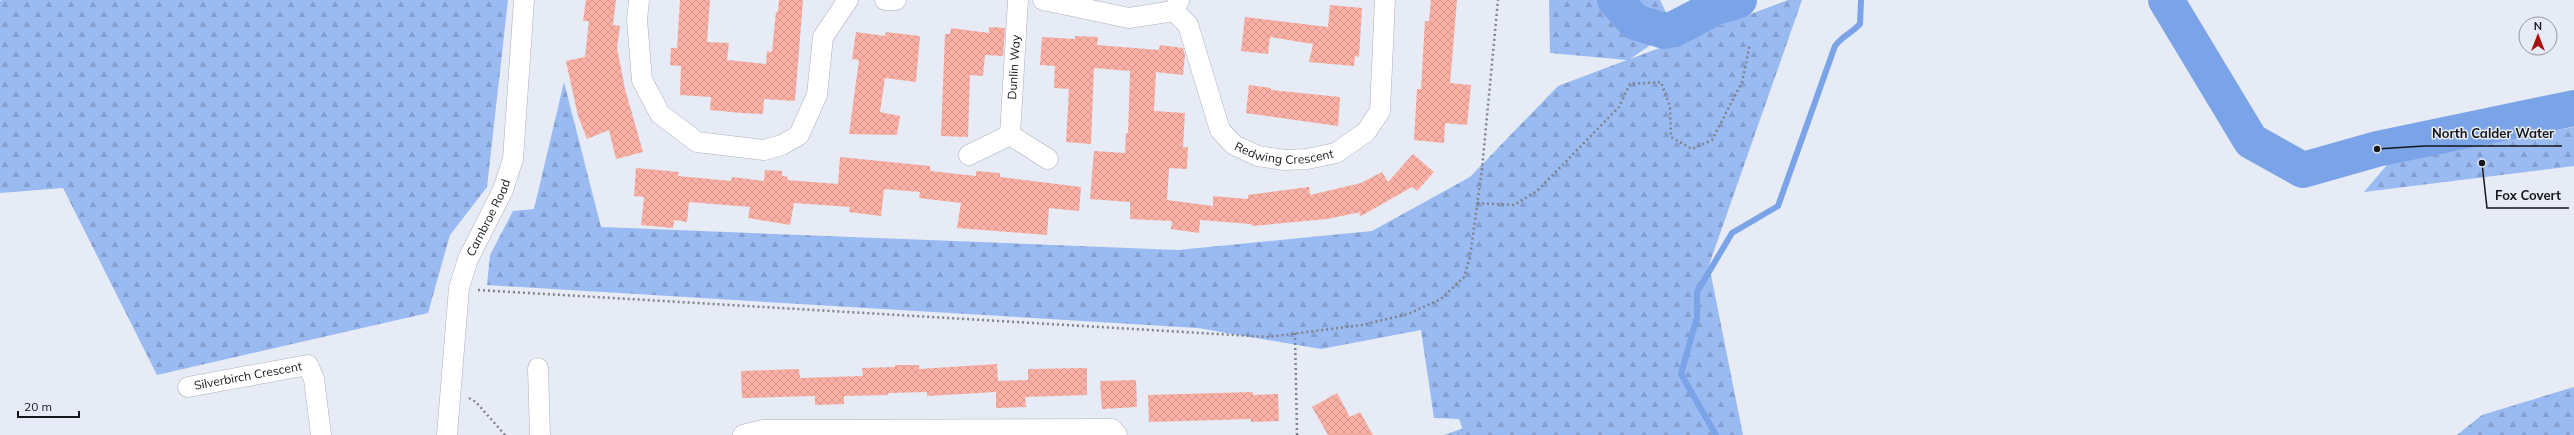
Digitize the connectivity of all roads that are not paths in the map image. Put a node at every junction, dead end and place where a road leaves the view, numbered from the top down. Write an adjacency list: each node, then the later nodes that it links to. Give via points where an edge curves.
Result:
1 (524, 0): 16 (street, Carnbroe Road, via 513,159 503,190 468,260 459,288)
2 (639, 0): 3 (street, via 637,20 642,80 660,114 697,142 764,150 782,145 799,136 817,95 823,38)
3 (848, 0)
4 (885, 0): 5 (street)
5 (896, 0)
6 (1018, 0): 10 (street, Dunlin Way)
7 (1043, 0): 9 (street, via 1129,18)
8 (1385, 0): 9 (street, Redwing Crescent, via 1380,111 1366,132 1336,153 1307,159 1285,160 1258,156 1234,145 1220,130 1188,25)
9 (1177, 5)
10 (1010, 135): 11 (street); 12 (street)
11 (969, 155)
12 (1048, 159)
13 (538, 368): 17 (street)
14 (188, 387): 15 (street, Silverbirch Crescent, via 308,365 314,379)
15 (321, 435)
16 (447, 435)
17 (540, 435)
18 (743, 435): 19 (street, via 763,430 1112,429)
19 (1117, 435)

